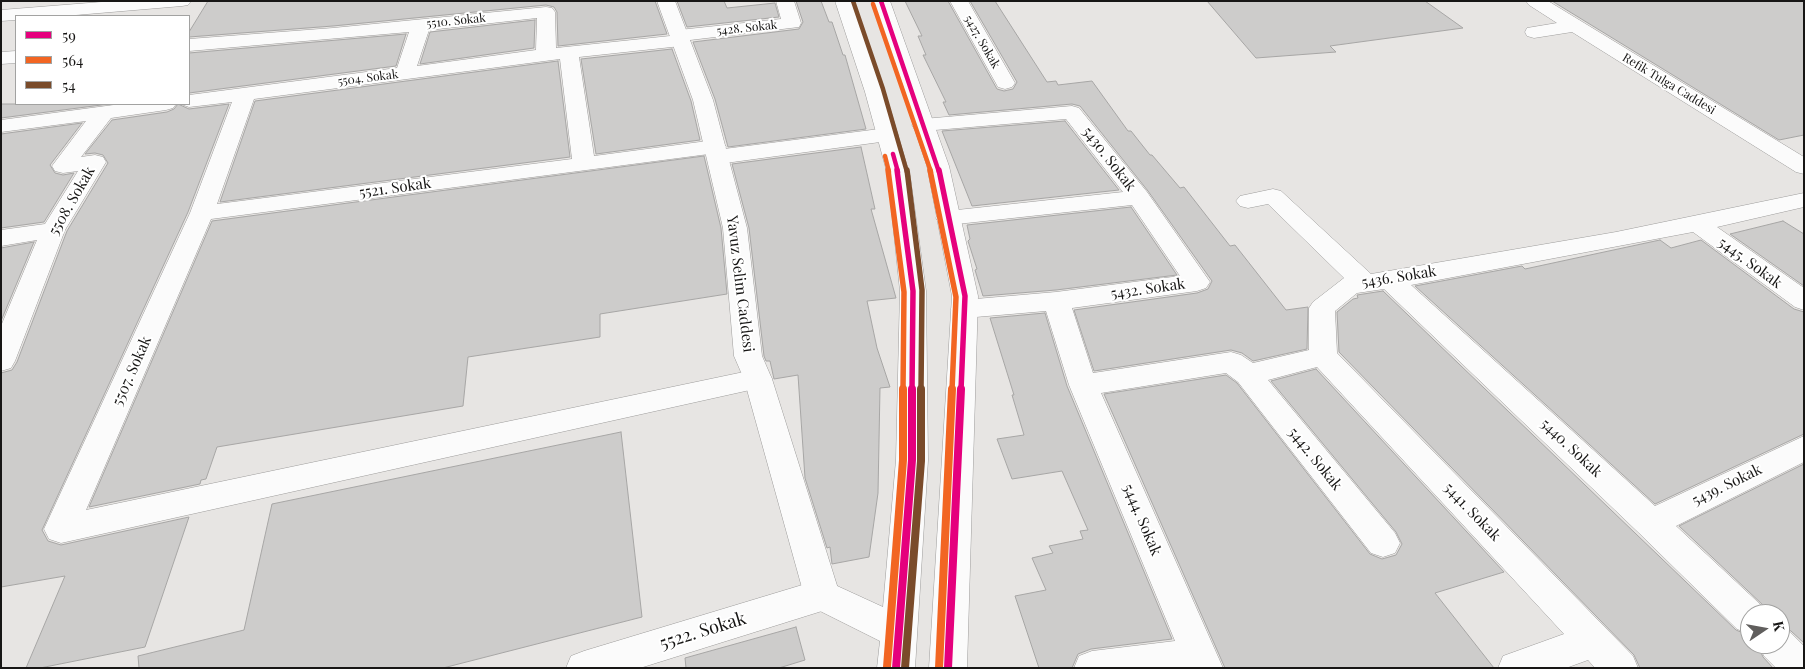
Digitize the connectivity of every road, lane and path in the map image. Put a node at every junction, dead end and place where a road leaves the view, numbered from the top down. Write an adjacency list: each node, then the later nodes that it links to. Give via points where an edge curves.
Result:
1 (182, 1): 8 (street)
2 (666, 1): 12 (street, Yavuz Selim Caddesi)
3 (785, 1): 12 (street, 5428. Sokak, via 792,23)
4 (844, 1): 27 (street)
5 (881, 1): 25 (street)
6 (959, 1): 19 (street, 5427. Sokak)
7 (1535, 1): 10 (street, Refik Tulga Caddesi)
8 (1, 16)
9 (420, 25): 13 (street, 5510. Sokak); 15 (street, 5510. Sokak, via 546,12); 18 (street)
10 (1572, 26): 11 (street); 30 (street, Refik Tulga Caddesi)
11 (1534, 32)
12 (680, 38): 14 (street); 28 (street, Yavuz Selim Caddesi, via 703,100)
13 (190, 44)
14 (569, 53): 15 (street); 29 (street)
15 (546, 55): 18 (street, 5504. Sokak)
16 (15, 57): 17 (street)
17 (1, 58)
18 (405, 73): 20 (street, 5504. Sokak)
19 (1005, 83)
20 (246, 93): 21 (street, 5504. Sokak); 34 (street)
21 (190, 101)
22 (158, 105): 24 (street)
23 (57, 111): 24 (street); 26 (street)
24 (104, 112): 37 (street, 5508. Sokak, via 63,166 95,162)
25 (923, 125): 31 (street, 5430. Sokak, via 1072,112); 35 (street, via 938,166)
26 (1, 126)
27 (887, 135): 28 (street, 5521. Sokak); 53 (street, via 899,176 913,291 912,460)
28 (716, 152): 29 (street, 5521. Sokak); 46 (street, Yavuz Selim Caddesi, via 735,228 748,356)
29 (584, 163): 34 (street, 5521. Sokak)
30 (1804, 167)
31 (1139, 197): 35 (street, 5430. Sokak); 40 (street, 5432. Sokak, via 1198,282)
32 (1804, 200): 36 (street, 5436. Sokak)
33 (1248, 201): 39 (street, 5440. Sokak, via 1273,196)
34 (202, 213): 46 (street, 5507. Sokak, via 61,529)
35 (948, 218): 42 (street, via 965,296)
36 (1697, 224): 39 (street, 5436. Sokak); 41 (street, 5445. Sokak)
37 (53, 230): 38 (street); 44 (street, 5508. Sokak)
38 (1, 238)
39 (1378, 282): 43 (street, 5436. Sokak, via 1350,285 1322,308); 49 (street, 5440. Sokak)
40 (1056, 301): 42 (street); 47 (street)
41 (1804, 301)
42 (964, 309): 59 (street)
43 (1323, 356): 45 (street); 54 (street, 5441. Sokak)
44 (1, 361)
45 (1248, 375): 47 (street, via 1231,362); 50 (street, 5442. Sokak)
46 (758, 379): 51 (street, Yavuz Selim Caddesi)
47 (1084, 385): 56 (street, 5444. Sokak)
48 (1804, 448): 49 (street, 5439. Sokak)
49 (1651, 522): 52 (street, 5440. Sokak)
50 (1383, 543)
51 (822, 595): 53 (street); 57 (street, 5522. Sokak)
52 (1740, 608)
53 (899, 632): 58 (street)
54 (1594, 641): 61 (street); 62 (street, 5441. Sokak)
55 (1787, 654): 63 (street)
56 (1203, 661): 60 (street, 5444. Sokak)
57 (584, 668)
58 (896, 668)
59 (948, 668)
60 (1092, 668)
61 (1516, 668)
62 (1620, 668)
63 (1801, 668)

